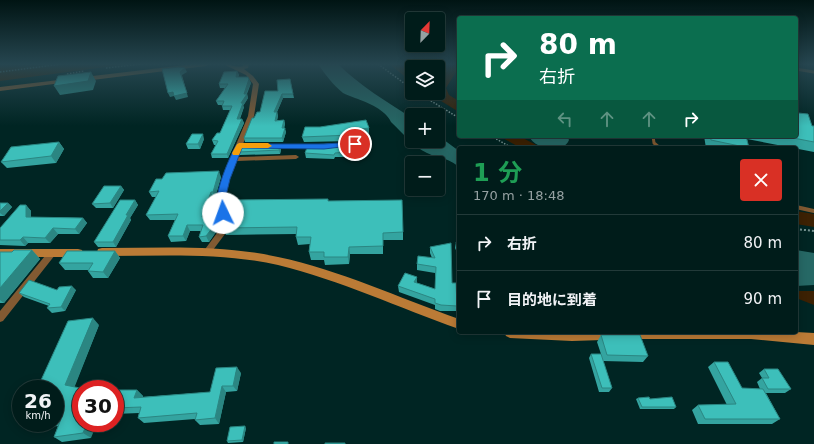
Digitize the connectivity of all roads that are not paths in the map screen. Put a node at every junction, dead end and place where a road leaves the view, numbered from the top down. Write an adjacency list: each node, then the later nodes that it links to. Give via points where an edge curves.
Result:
1 (35, 85): 3 (street)
2 (256, 85): 5 (street, via 251,116)
3 (0, 89)
4 (368, 143): 5 (street, via 327,146)
5 (239, 146): 7 (street)
6 (296, 157): 7 (street)
7 (233, 159): 10 (street, via 220,204 223,213 221,234)
8 (798, 207): 9 (lane)
9 (814, 211)
10 (207, 252): 12 (street); 14 (street, via 248,255 325,274)
11 (0, 253): 12 (street)
12 (52, 253): 13 (street)
13 (0, 318)
14 (457, 323)
15 (551, 334): 16 (street)
16 (602, 334)
17 (762, 334): 18 (street)
18 (814, 339)

